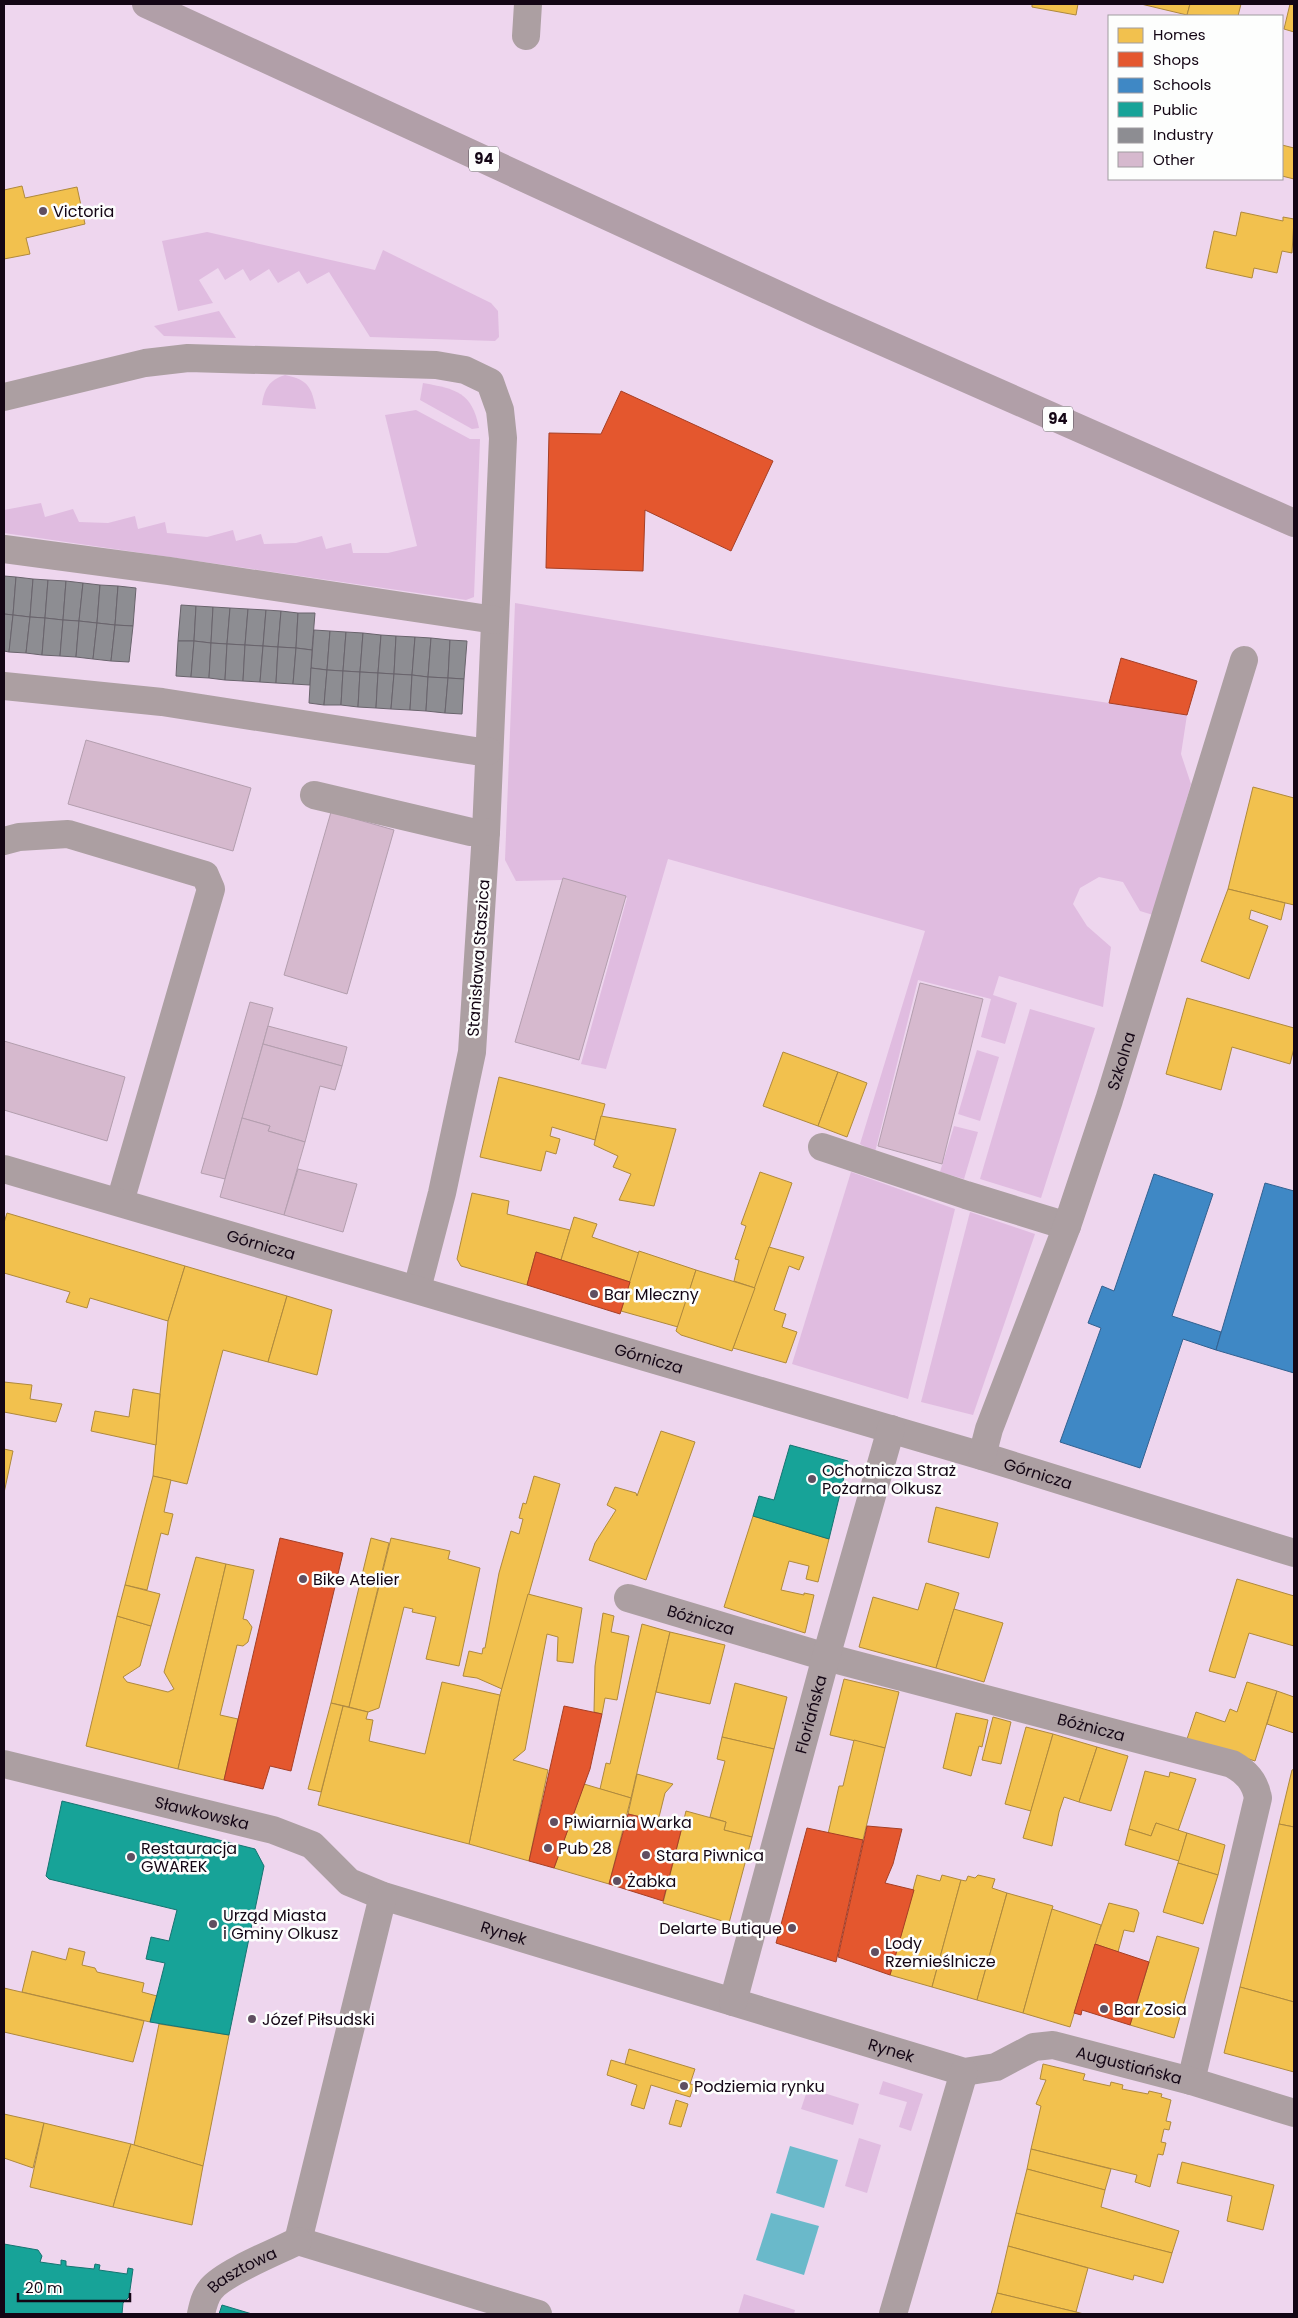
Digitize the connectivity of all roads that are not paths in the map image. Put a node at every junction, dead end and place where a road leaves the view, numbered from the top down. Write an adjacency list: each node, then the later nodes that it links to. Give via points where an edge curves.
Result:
1 (146, 4): 5 (main road, 94, via 822,315)
2 (528, 4): 3 (street)
3 (526, 36)
4 (4, 397): 7 (street, Stanisława Staszica, via 145,363 188,358 436,365 464,370 490,382 500,410 503,438)
5 (1294, 523)
6 (4, 549): 7 (street)
7 (495, 620): 10 (street, Stanisława Staszica)
8 (1244, 660): 17 (street, Szkolna)
9 (4, 686): 10 (street, via 162,702)
10 (488, 751): 12 (street, Stanisława Staszica)
11 (314, 795): 12 (street, via 470,832)
12 (486, 832): 18 (street, Stanisława Staszica, via 472,1052 442,1193)
13 (4, 840): 16 (street, via 68,834 204,875 211,890)
14 (822, 1148): 17 (street)
15 (4, 1169): 16 (street, Górnicza)
16 (120, 1202): 18 (street, Górnicza)
17 (1067, 1226): 20 (street, Szkolna, via 989,1429)
18 (417, 1289): 19 (street, Górnicza)
19 (891, 1429): 20 (street, Górnicza); 23 (street, Floriańska)
20 (982, 1456): 21 (street, Górnicza)
21 (1294, 1553)
22 (628, 1598): 23 (street, Bóżnicza)
23 (826, 1656): 26 (street, Floriańska); 28 (street, Bóżnicza, via 1232,1764 1244,1770 1257,1788 1258,1798)
24 (4, 1764): 25 (street, Sławkowska, via 288,1835 312,1845 349,1882)
25 (383, 1896): 26 (street, Rynek); 30 (street)
26 (733, 2002): 27 (street, Rynek)
27 (964, 2072): 28 (street, Augustiańska, via 996,2067 1034,2047 1053,2045); 33 (street)
28 (1191, 2081): 29 (street, Augustiańska)
29 (1294, 2113)
30 (298, 2241): 31 (street, Basztowa, via 212,2286); 32 (street)
31 (201, 2314)
32 (538, 2314)
33 (893, 2314)

